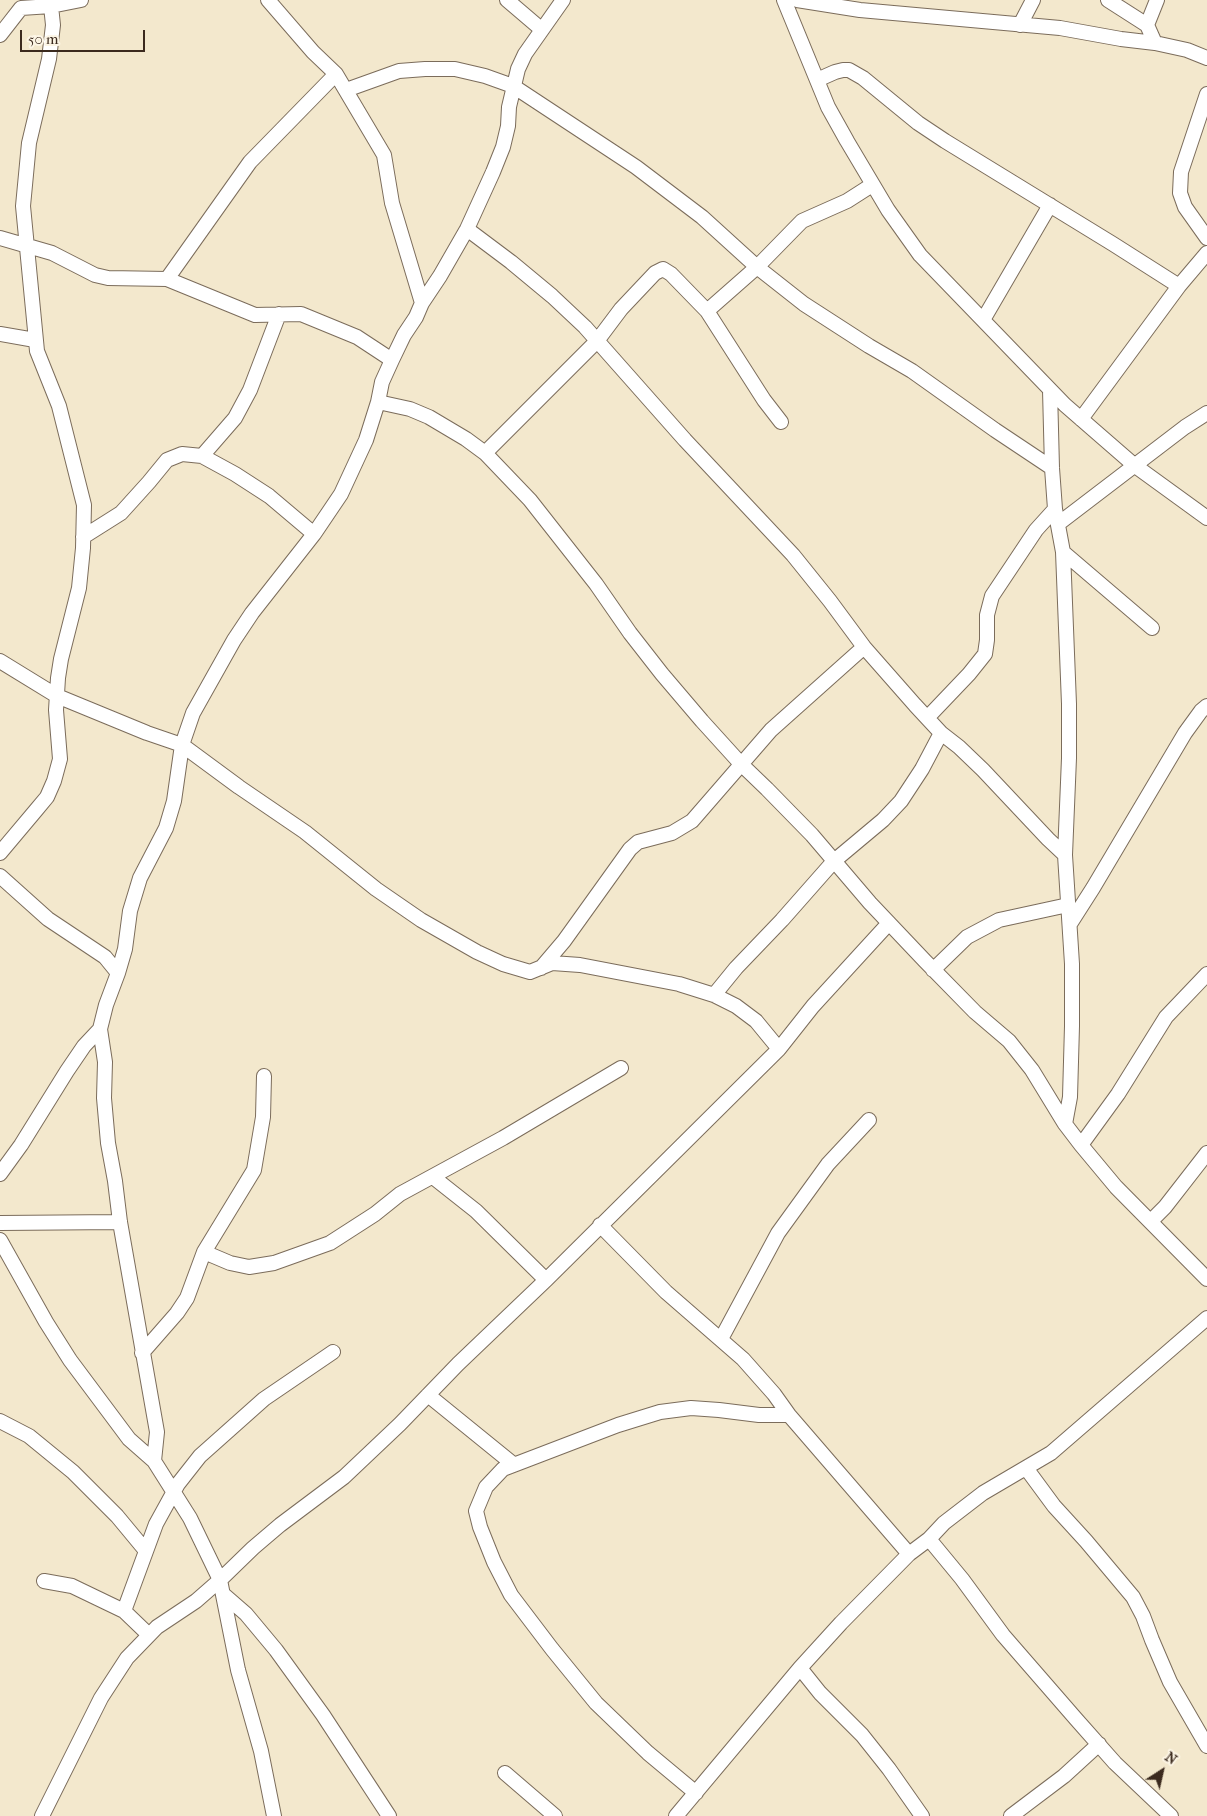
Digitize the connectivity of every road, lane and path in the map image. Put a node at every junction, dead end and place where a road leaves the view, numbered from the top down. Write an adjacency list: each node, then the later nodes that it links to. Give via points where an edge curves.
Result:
1 (81, 0): 12 (street)
2 (268, 0): 19 (street, via 312,52)
3 (507, 0): 15 (street)
4 (562, 0): 15 (street)
5 (784, 0): 20 (street)
6 (797, 0): 11 (street)
7 (1032, 0): 14 (street)
8 (1108, 0): 13 (street)
9 (1157, 0): 13 (street)
10 (22, 4): 12 (street); 16 (street)
11 (861, 5): 14 (street)
12 (51, 6): 29 (street, via 53,25 49,60 29,144 23,206)
13 (1147, 25): 17 (street)
14 (1020, 26): 17 (street, via 1060,28)
15 (541, 29): 21 (street, via 518,68)
16 (0, 35)
17 (1155, 43): 18 (street)
18 (1207, 58)
19 (336, 74): 22 (street); 32 (street, via 250,162)
20 (818, 80): 24 (street, via 828,107); 25 (street, via 834,72 849,70 918,123)
21 (513, 86): 22 (street, via 455,69 425,69 399,71); 26 (street, via 503,146); 31 (street, via 636,167 702,217)
22 (346, 90): 34 (street, via 384,155 392,203)
23 (1207, 94): 28 (street, via 1181,172 1180,193)
24 (872, 184): 31 (street, via 847,201 802,221); 37 (street, via 920,255)
25 (1050, 205): 33 (street); 37 (street)
26 (467, 229): 34 (street); 40 (street, via 552,296)
27 (0, 238): 29 (street)
28 (1207, 238)
29 (26, 244): 32 (street, via 95,275); 39 (street)
30 (1207, 253): 33 (street)
31 (757, 267): 35 (street); 50 (street, via 804,304 912,371)
32 (167, 280): 36 (street, via 255,315)
33 (1179, 286): 45 (street)
34 (422, 303): 41 (street)
35 (706, 311): 40 (street, via 663,269 655,273 621,309); 46 (street)
36 (279, 314): 41 (street, via 301,314 332,326 358,337); 48 (street, via 246,397 234,418)
37 (982, 320): 42 (street)
38 (0, 334): 39 (street)
39 (36, 340): 55 (street, via 37,351 59,406 84,505)
40 (597, 341): 47 (street); 58 (street, via 792,556)
41 (392, 360): 43 (street, via 382,382)
42 (1050, 390): 45 (street); 50 (street)
43 (378, 402): 47 (street, via 429,417); 54 (street, via 366,440 342,494)
44 (1207, 413): 49 (street)
45 (1081, 419): 49 (street)
46 (781, 422)
47 (485, 453): 65 (street, via 530,500 662,674)
48 (202, 456): 54 (street, via 268,496); 55 (street, via 182,454 167,460 120,513)
49 (1134, 465): 52 (street); 53 (street)
50 (1052, 468): 51 (street)
51 (1055, 509): 53 (street); 62 (street, via 1036,530 992,596 987,615 985,654)
52 (1207, 518)
53 (1058, 524): 56 (street)
54 (314, 534): 64 (street, via 234,640 193,713)
55 (83, 537): 60 (street, via 79,588 61,659)
56 (1063, 552): 57 (street); 67 (street, via 1069,704)
57 (1152, 628)
58 (864, 647): 62 (street); 65 (street, via 771,730)
59 (0, 661): 60 (street)
60 (57, 696): 64 (street); 66 (street, via 60,758 54,781 24,827)
61 (1207, 706): 72 (street, via 1185,734)
62 (928, 717): 63 (street)
63 (941, 733): 67 (street, via 983,770); 68 (street, via 901,801)
64 (182, 745): 73 (street, via 421,920 503,964 530,972); 75 (street, via 174,801 166,828 140,878)
65 (741, 764): 68 (street); 73 (street, via 692,821 672,833 638,842 630,849 564,941)
66 (0, 853)
67 (1065, 855): 70 (street)
68 (834, 861): 71 (street); 77 (street)
69 (0, 876): 75 (street, via 48,919 105,957)
70 (1068, 905): 72 (street); 74 (street, via 1000,920 967,937)
71 (890, 923): 74 (street); 79 (street)
72 (1070, 924): 83 (street, via 1072,1026 1070,1097)
73 (540, 968): 77 (street, via 552,963 580,965 662,980)
74 (933, 970): 83 (street, via 1009,1041 1032,1070)
75 (118, 973): 78 (street)
76 (1207, 974): 84 (street, via 1166,1017 1118,1094)
77 (714, 994): 79 (street, via 756,1021)
78 (100, 1029): 86 (street, via 67,1070); 89 (street, via 105,1062 108,1143)
79 (778, 1048): 91 (street)
80 (621, 1068): 87 (street)
81 (264, 1076): 93 (street, via 263,1117 254,1170)
82 (869, 1120): 97 (street, via 828,1164 778,1233)
83 (1065, 1124): 84 (street)
84 (1081, 1145): 88 (street, via 1116,1187)
85 (1207, 1153): 88 (street)
86 (0, 1174)
87 (432, 1177): 93 (street, via 400,1194 330,1243 283,1261 248,1267); 95 (street, via 476,1211)
88 (1151, 1221): 94 (street)
89 (120, 1222): 90 (street); 99 (street)
90 (0, 1223)
91 (600, 1225): 95 (street); 97 (street, via 666,1292)
92 (0, 1240): 103 (street, via 70,1360 129,1439)
93 (204, 1252): 99 (street, via 187,1298)
94 (1207, 1279)
95 (546, 1280): 100 (street)
96 (1207, 1318): 105 (street, via 1051,1453)
97 (721, 1339): 101 (street, via 749,1366)
98 (333, 1352): 106 (street, via 264,1399 225,1433 200,1456)
99 (142, 1353): 103 (street, via 157,1432)
100 (428, 1396): 104 (street); 111 (street, via 344,1477 253,1548)
101 (789, 1415): 104 (street, via 691,1408 660,1412); 109 (street)
102 (0, 1421): 108 (street, via 28,1436 73,1472)
103 (154, 1461): 106 (street)
104 (513, 1464): 118 (street, via 502,1469 486,1487 476,1511 494,1562 511,1595 596,1703)
105 (1026, 1468): 107 (street, via 983,1493); 116 (street, via 1054,1506 1133,1597 1144,1616 1170,1682)
106 (173, 1492): 108 (street); 111 (street, via 190,1518)
107 (929, 1538): 109 (street); 115 (street, via 1009,1641)
108 (146, 1550): 112 (street)
109 (909, 1554): 114 (street)
110 (44, 1581): 112 (street, via 72,1586)
111 (222, 1587): 113 (street, via 157,1627); 120 (street, via 238,1670 262,1752); 121 (street, via 276,1650 323,1715)
112 (124, 1611): 113 (street)
113 (149, 1636): 119 (street, via 127,1658 101,1698)
114 (800, 1668): 118 (street); 124 (street, via 862,1735)
115 (1099, 1744): 125 (street); 126 (street)
116 (1207, 1746)
117 (505, 1773): 122 (street)
118 (696, 1793): 123 (street)
119 (42, 1816)
120 (274, 1816)
121 (388, 1816)
122 (555, 1816)
123 (676, 1816)
124 (922, 1816)
125 (1012, 1816)
126 (1171, 1816)

